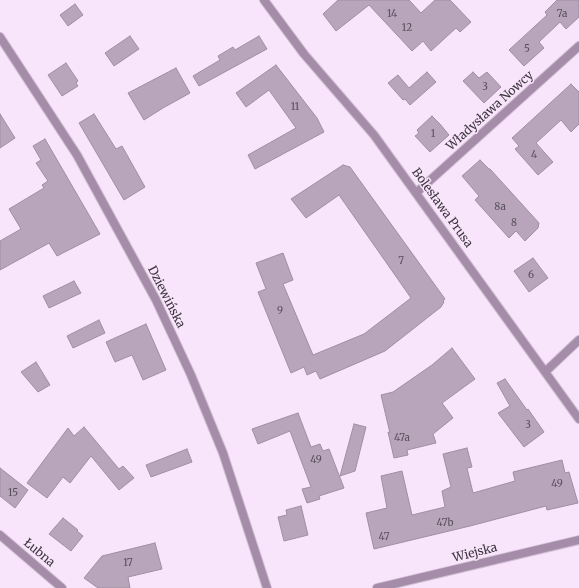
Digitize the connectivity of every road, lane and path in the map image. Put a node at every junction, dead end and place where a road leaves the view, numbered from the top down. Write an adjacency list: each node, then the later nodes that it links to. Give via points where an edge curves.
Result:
1 (264, 0): 4 (street, Bolesława Prusa, via 308,58 362,120)
2 (0, 37): 11 (street, Dziewińska, via 78,155 156,300 223,453)
3 (579, 46): 4 (street, Władysława Nowcy)
4 (416, 193): 6 (street, Bolesława Prusa)
5 (579, 340): 6 (street)
6 (545, 372): 7 (street, Bolesława Prusa)
7 (579, 419)
8 (0, 535): 10 (street, Łubna)
9 (579, 540): 12 (street, Wiejska)
10 (62, 588)
11 (267, 588)
12 (377, 588)

